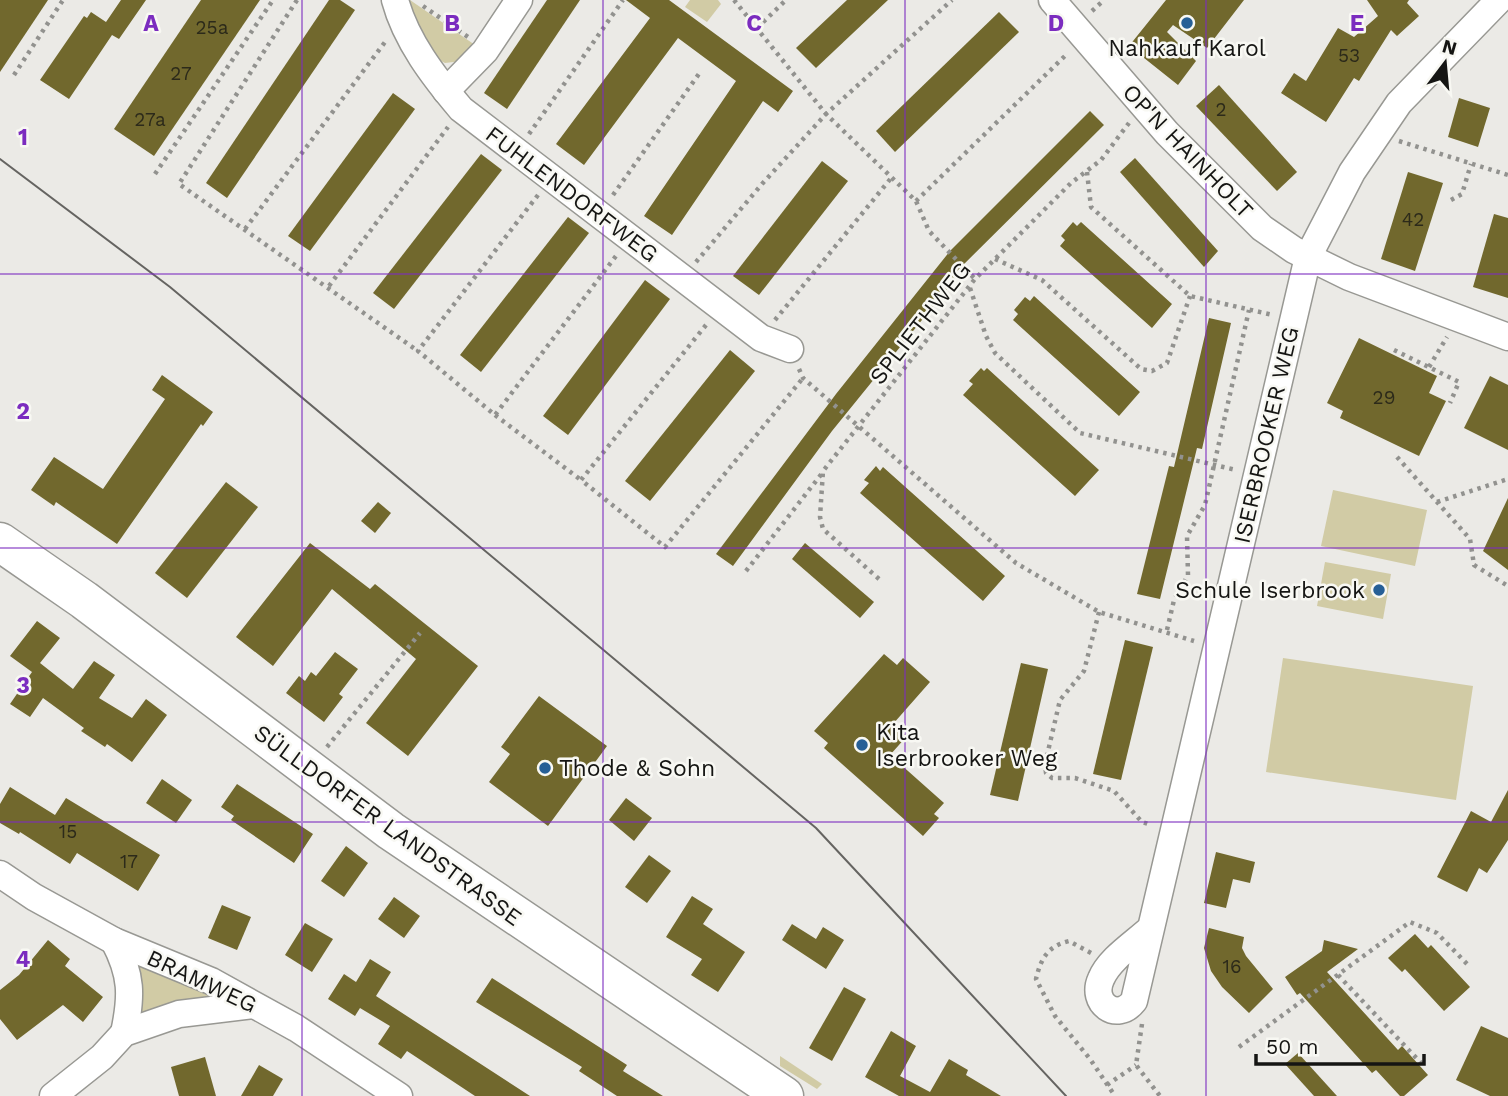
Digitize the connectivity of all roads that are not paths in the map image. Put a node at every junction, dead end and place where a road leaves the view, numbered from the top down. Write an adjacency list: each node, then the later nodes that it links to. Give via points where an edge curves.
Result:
1 (519, 0): 5 (street)
2 (1052, 0): 6 (street, OP'N HAINHOLT, via 1085,27 1144,107 1262,228)
3 (1499, 0): 6 (street, ISERBROOKER WEG, via 1424,75 1376,134)
4 (403, 7): 5 (street, FUHLENDORFWEG)
5 (454, 100): 8 (street, FUHLENDORFWEG, via 761,338)
6 (1308, 257): 7 (street, OP'N HAINHOLT, via 1386,292); 11 (street, ISERBROOKER WEG)
7 (1508, 337)
8 (790, 349)
9 (0, 542): 17 (main road, SÜLLDORFER LANDSTRASSE, via 519,919)
10 (0, 874): 12 (street, BRAMWEG)
11 (1151, 928): 11 (street, ISERBROOKER WEG, via 1134,1001 1117,1012 1099,1001 1097,991 1106,969)
12 (114, 941): 13 (street, BRAMWEG, via 211,981); 14 (street, via 127,965 130,988)
13 (253, 1005): 14 (street, via 179,1014); 16 (street, BRAMWEG, via 347,1059)
14 (124, 1033): 15 (street, via 102,1057)
15 (52, 1096)
16 (399, 1096)
17 (784, 1096)

